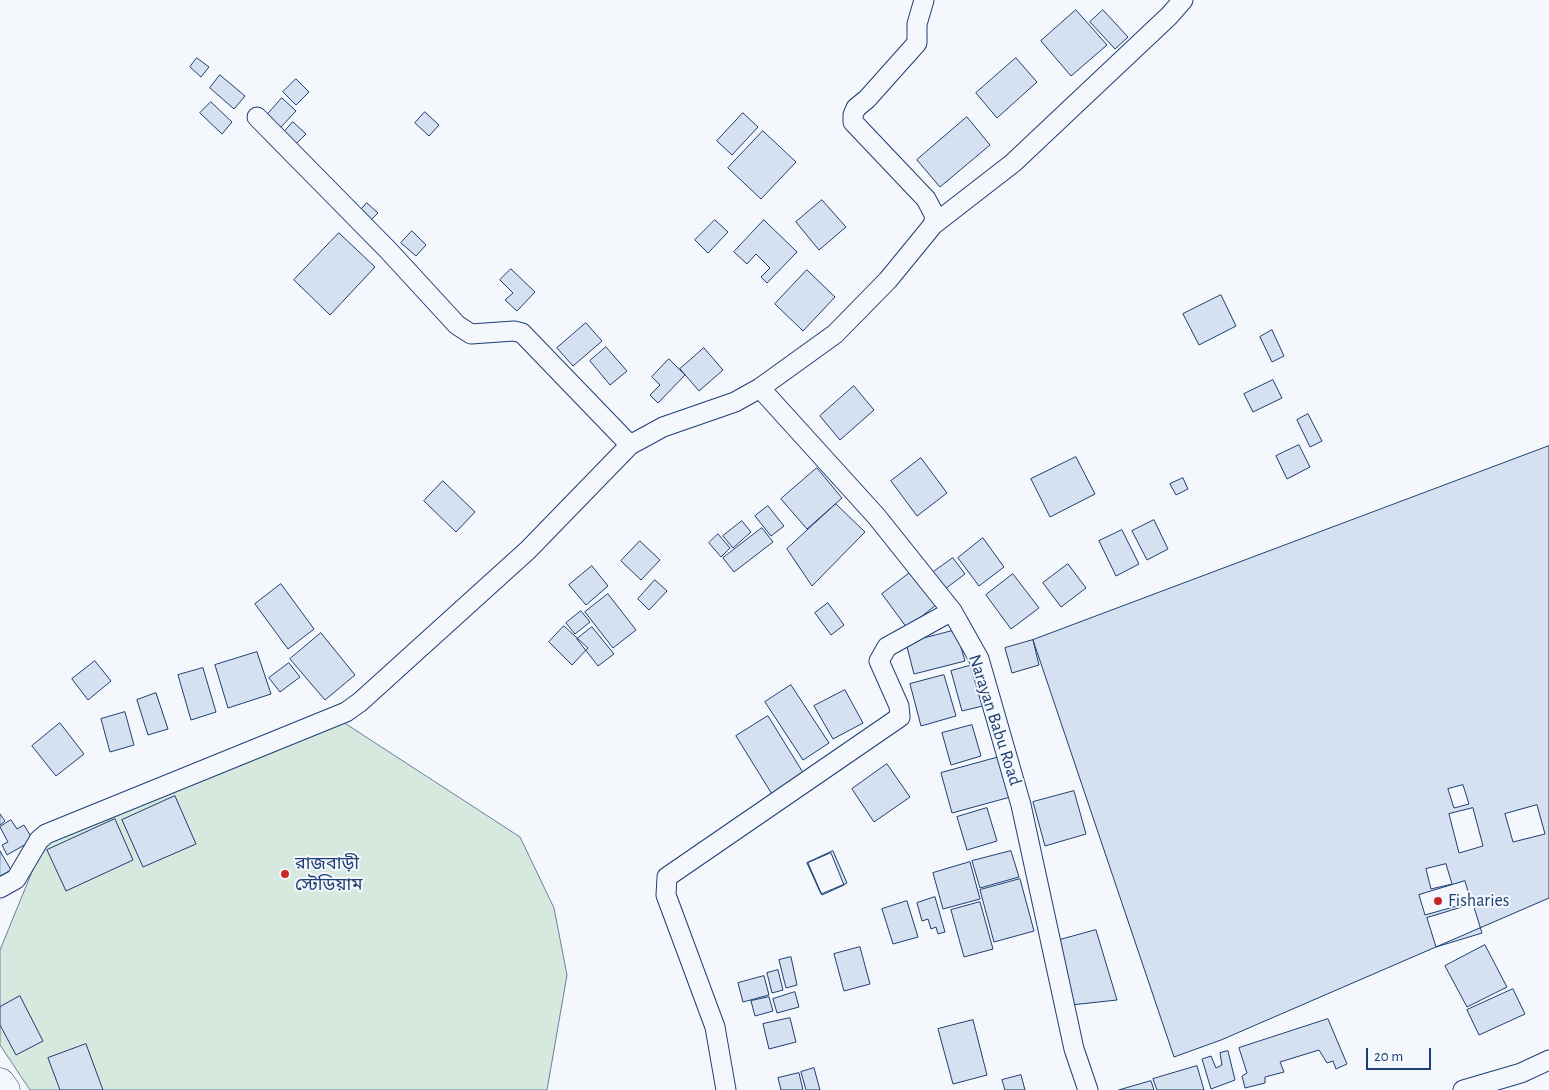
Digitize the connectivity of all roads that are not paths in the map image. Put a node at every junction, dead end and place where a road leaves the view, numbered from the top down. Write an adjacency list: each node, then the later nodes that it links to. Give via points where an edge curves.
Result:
1 (924, 0): 4 (street, via 917,24 917,43 856,108 853,122 926,199 935,216)
2 (1182, 0): 4 (street, via 1013,163)
3 (257, 117): 6 (street, via 388,250 456,325 470,334 514,330 522,333)
4 (933, 225): 5 (street, via 888,280 835,334)
5 (760, 388): 6 (street, via 735,402 663,427); 7 (street, Narayan Babu Road, via 877,517)
6 (630, 445): 8 (street, via 528,550 360,702 337,715 46,834 16,879)
7 (952, 612): 13 (street, via 886,647 879,661 899,706 900,717 667,877 666,895 715,1027); 14 (street, Narayan Babu Road, via 979,659 1021,805 1074,1049)
8 (0, 888)
9 (1549, 1060): 11 (street)
10 (0, 1082): 12 (main road)
11 (1473, 1089)
12 (6, 1090)
13 (726, 1090)
14 (1088, 1090)

